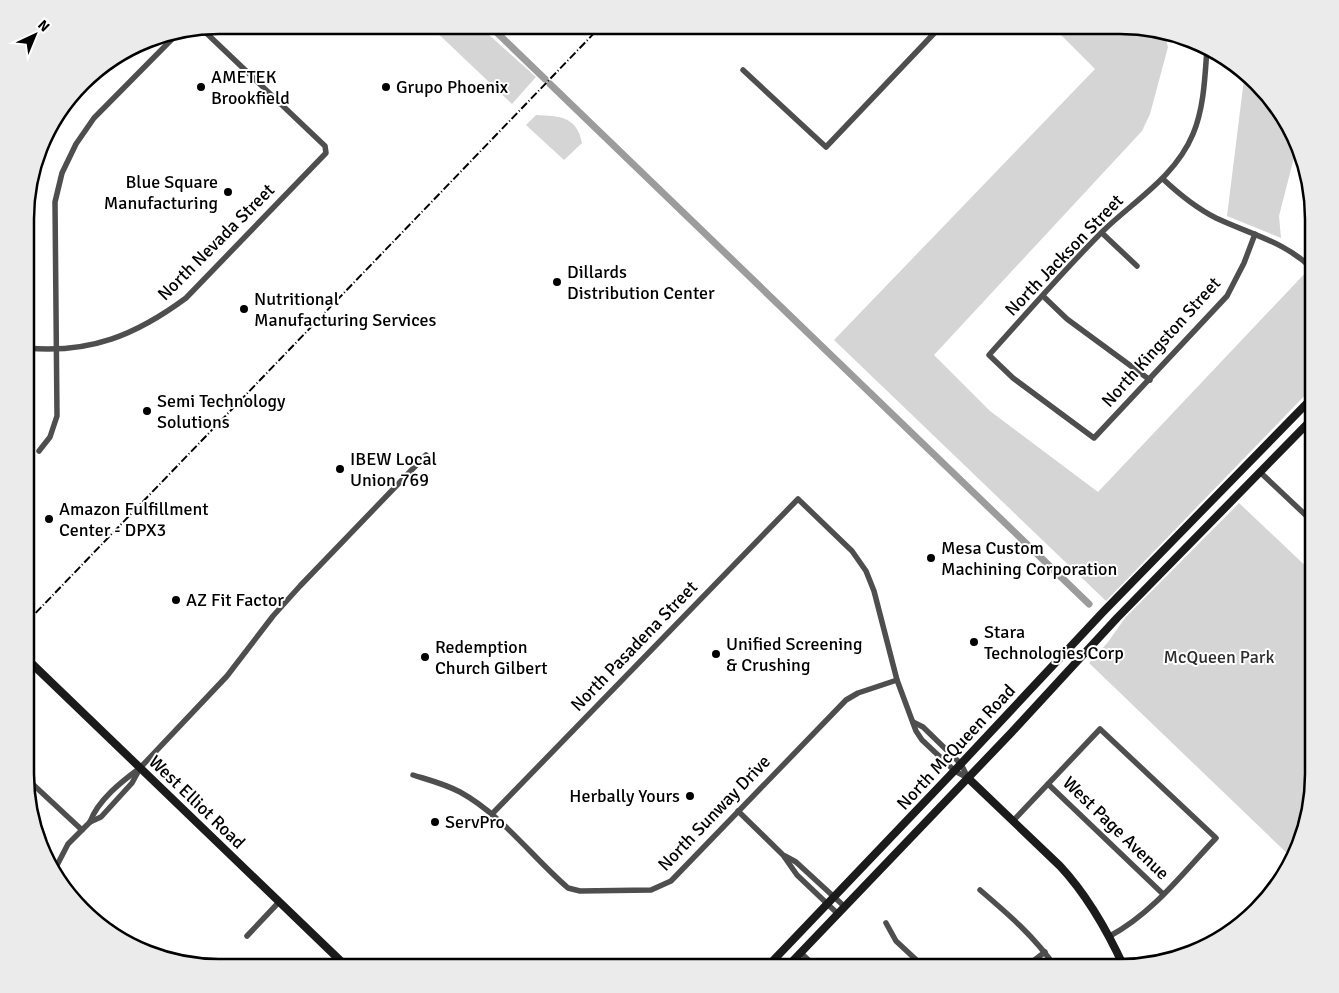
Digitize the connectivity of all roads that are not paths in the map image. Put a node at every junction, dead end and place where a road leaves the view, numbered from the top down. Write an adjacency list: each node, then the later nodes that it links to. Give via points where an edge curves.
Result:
1 (207, 34): 13 (street, North Nevada Street, via 325,146 326,152 186,298 168,312 113,339)
2 (933, 34): 5 (street, via 826,147)
3 (170, 40): 13 (street, via 94,118 62,173 55,202)
4 (1206, 55): 6 (street, North Jackson Street, via 1200,110 1193,134 1183,154)
5 (743, 70)
6 (1163, 179): 7 (street, North Jackson Street); 8 (street, via 1184,198 1215,217)
7 (1102, 233): 10 (street); 11 (street, North Jackson Street)
8 (1255, 234): 9 (street, via 1275,242); 14 (street, North Kingston Street, via 1227,296)
9 (1305, 262)
10 (1137, 266)
11 (1043, 296): 14 (street, via 1067,319); 17 (street, North Jackson Street, via 989,355 1013,378)
12 (34, 348): 13 (street, North Nevada Street)
13 (56, 349): 18 (street, via 57,416 50,437)
14 (1150, 380): 17 (street, North Kingston Street)
15 (1305, 405): 21 (main road, North McQueen Road)
16 (1305, 426): 20 (main road, North McQueen Road)
17 (1094, 438)
18 (39, 451)
19 (426, 455): 30 (street, via 300,586 227,676)
20 (1261, 472): 22 (street); 23 (main road, North McQueen Road)
21 (1208, 506): 23 (main road); 24 (main road, North McQueen Road)
22 (1305, 514)
23 (1218, 516): 25 (main road, North McQueen Road)
24 (1102, 612): 25 (main road); 29 (main road, North McQueen Road)
25 (1113, 622): 33 (main road, North McQueen Road)
26 (34, 666): 30 (main road, West Elliot Road)
27 (897, 680): 28 (street); 36 (street, North Sunway Drive, via 846,700); 37 (street, North Pasadena Street, via 866,570 852,551 798,499)
28 (913, 722): 29 (street, via 923,727); 31 (street, via 922,740)
29 (961, 764): 31 (main road, North McQueen Road); 33 (street)
30 (140, 768): 39 (street, via 132,783 101,817); 45 (main road, West Elliot Road)
31 (954, 771): 33 (street); 44 (main road, North McQueen Road)
32 (413, 775): 37 (street, North Sunway Drive, via 460,792)
33 (968, 778): 38 (main road); 47 (main road, North McQueen Road)
34 (1048, 784): 38 (street); 43 (street, West Page Avenue); 43 (street, via 1100,729 1216,838)
35 (34, 785): 39 (street)
36 (738, 811): 37 (street, North Sunway Drive, via 671,881 651,890 580,891 568,888); 40 (street)
37 (492, 814)
38 (1013, 821): 51 (main road, via 1072,879)
39 (82, 830): 41 (street, via 68,844)
40 (783, 855): 44 (street, via 796,862); 46 (street, via 797,875)
41 (58, 864)
42 (980, 890): 52 (street, via 1022,926)
43 (1163, 894): 51 (street, via 1142,916)
44 (834, 897): 46 (main road, North McQueen Road); 47 (street)
45 (279, 902): 50 (street); 54 (main road, West Elliot Road)
46 (827, 904): 48 (street); 55 (main road, North McQueen Road)
47 (845, 907): 48 (main road, North McQueen Road)
48 (838, 914): 53 (main road, North McQueen Road)
49 (886, 923): 59 (street, via 896,941)
50 (247, 936)
51 (1110, 936): 62 (main road)
52 (1045, 952): 60 (street); 61 (street)
53 (798, 956): 56 (main road, North McQueen Road); 57 (street); 58 (street)
54 (339, 959)
55 (775, 959)
56 (795, 959)
57 (800, 959)
58 (803, 959)
59 (915, 959)
60 (1036, 959)
61 (1050, 959)
62 (1120, 959)

